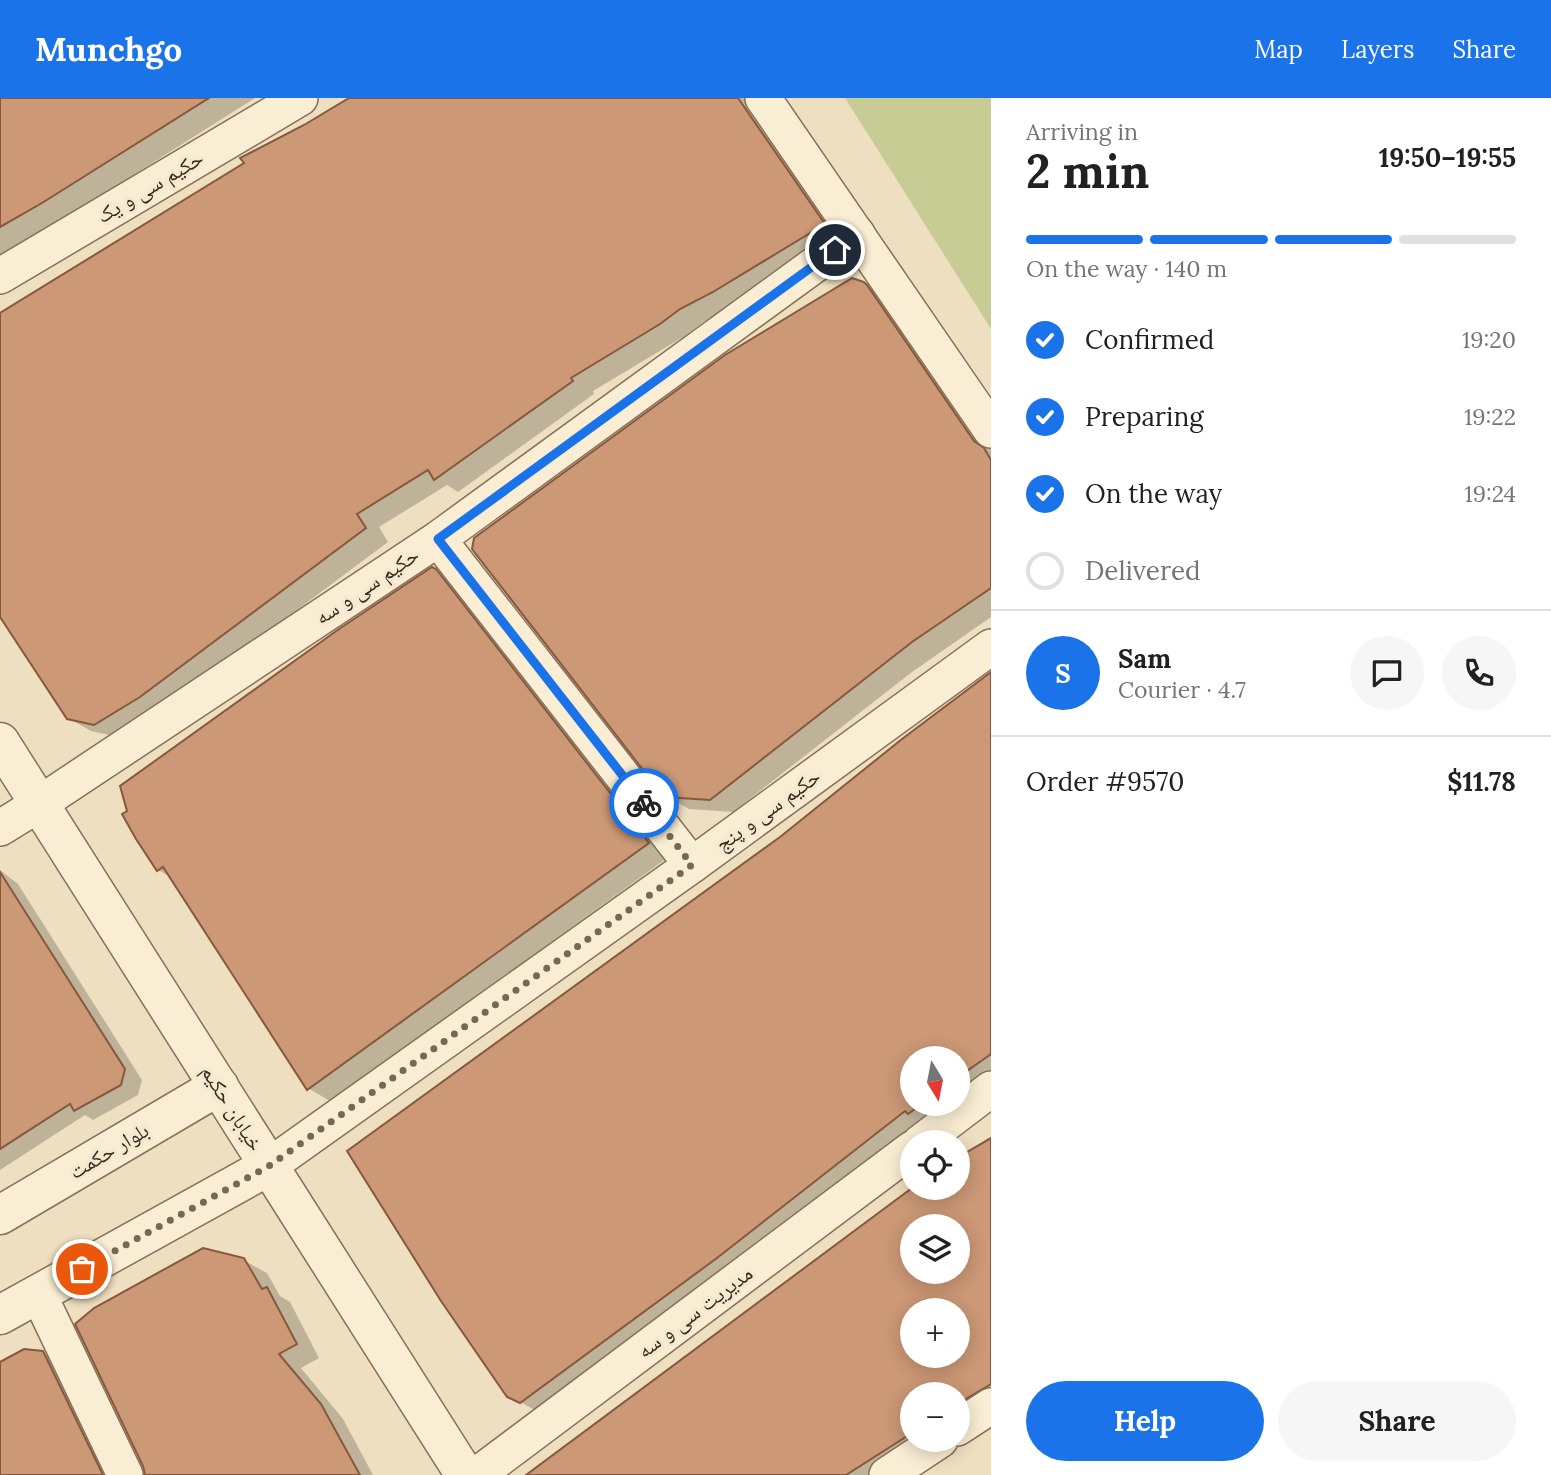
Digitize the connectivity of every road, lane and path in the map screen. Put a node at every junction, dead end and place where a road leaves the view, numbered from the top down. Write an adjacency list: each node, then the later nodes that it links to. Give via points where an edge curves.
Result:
1 (300, 98): 4 (street, حکیم سی و یک)
2 (764, 98): 3 (street)
3 (857, 234): 5 (street); 6 (street, حکیم سی و سه)
4 (0, 276)
5 (991, 430)
6 (438, 539): 9 (street, حکیم سی و سه); 11 (street)
7 (991, 647): 11 (street, حکیم سی و پنج)
8 (0, 741): 9 (street, خیابان حکیم)
9 (39, 804): 10 (street, حکیم سی و سه); 12 (street, خیابان حکیم)
10 (0, 828)
11 (692, 865): 16 (street, حکیم سی و پنج)
12 (219, 1086): 16 (street, خیابان حکیم); 17 (street, بلوار حکمت)
13 (991, 1089): 14 (street)
14 (937, 1130)
15 (900, 1158): 25 (street, مدیریت سی و سه)
16 (269, 1166): 18 (street); 24 (street, خیابان حکیم)
17 (0, 1215)
18 (38, 1293): 19 (street); 23 (street)
19 (0, 1315)
20 (991, 1406): 21 (street)
21 (970, 1420)
22 (922, 1452): 26 (street)
23 (125, 1475)
24 (465, 1475)
25 (477, 1475)
26 (887, 1475)

